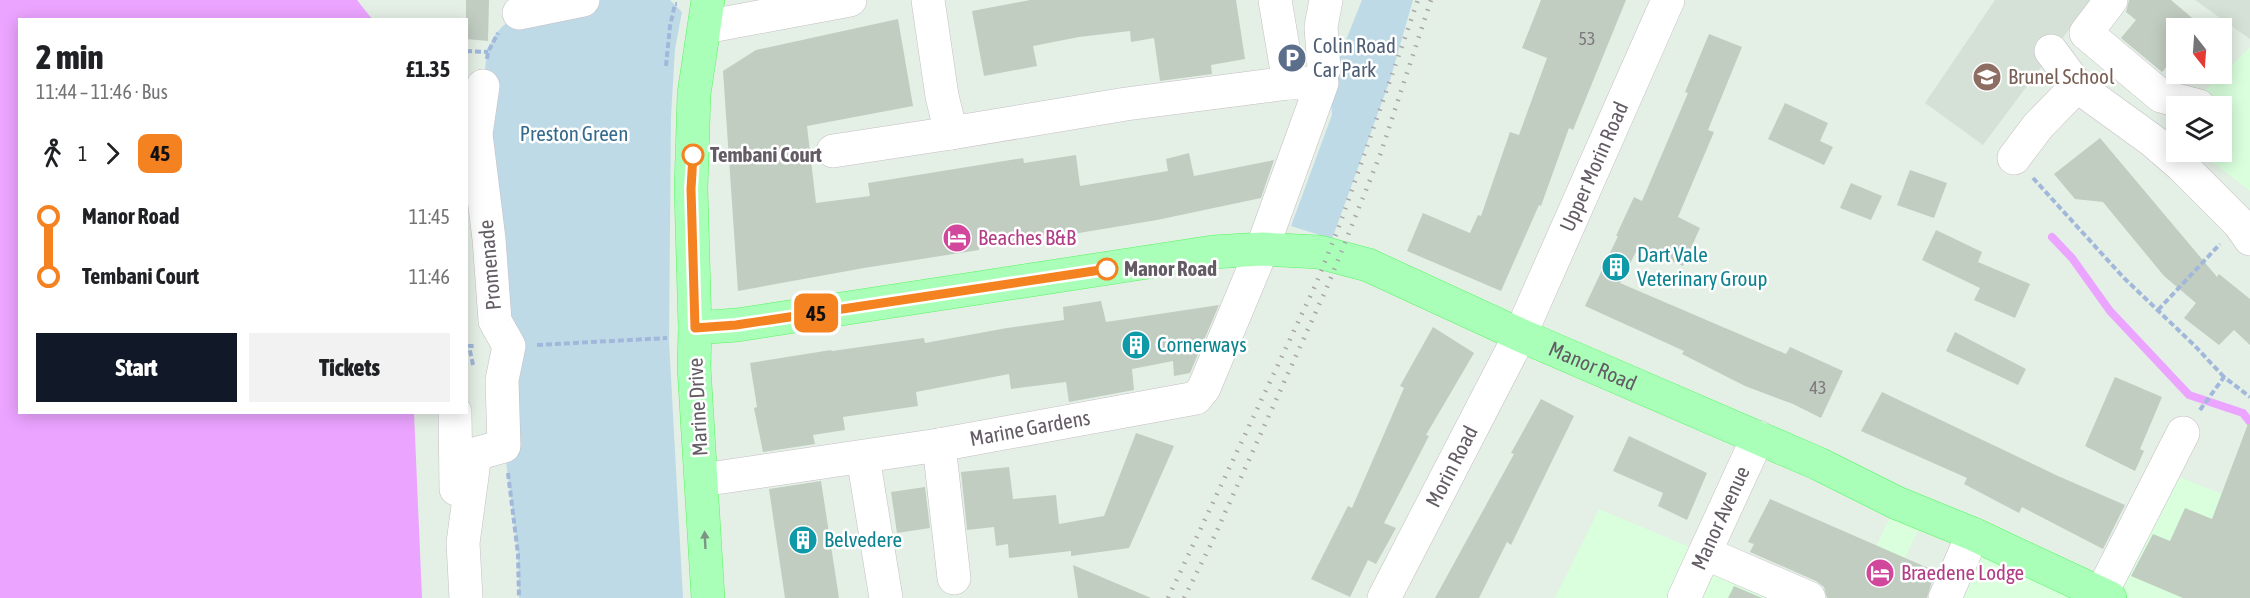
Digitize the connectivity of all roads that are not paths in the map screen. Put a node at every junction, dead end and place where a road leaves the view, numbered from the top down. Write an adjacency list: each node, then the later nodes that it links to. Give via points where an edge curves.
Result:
1 (583, 0): 8 (street)
2 (850, 0): 9 (street)
3 (928, 0): 16 (street)
4 (1275, 0): 12 (street)
5 (1321, 0): 11 (street)
6 (1668, 0): 22 (street, Upper Morin Road)
7 (2111, 0): 15 (street, via 2086,33)
8 (519, 13)
9 (707, 14): 21 (main road, Marine Drive, via 694,94)
10 (2051, 51): 14 (street)
11 (1324, 69)
12 (1289, 83): 16 (street, via 1126,104); 20 (street, via 1322,83)
13 (483, 86): 29 (street, Promenade, via 476,134 495,321 509,346 502,380 504,446 476,454)
14 (2077, 86): 18 (street, via 2038,126); 19 (street, via 2182,166)
15 (2166, 97)
16 (951, 133): 17 (street)
17 (833, 151)
18 (2014, 158)
19 (2244, 231)
20 (1262, 249): 21 (main road, Manor Road, via 1213,252); 22 (main road, Manor Road, via 1319,252 1368,265); 26 (street, Marine Gardens, via 1204,388 1196,398)
21 (683, 333): 28 (main road, Marine Drive, via 694,367)
22 (1520, 334): 25 (main road, Manor Road); 37 (street, Morin Road)
23 (455, 414): 29 (street, via 456,492)
24 (2189, 424): 33 (street)
25 (1758, 437): 30 (main road, Manor Road); 31 (street, Manor Avenue)
26 (939, 445): 27 (street, Marine Gardens); 32 (street)
27 (863, 457): 28 (street, Marine Gardens); 36 (street)
28 (702, 480): 35 (main road, Marine Drive, one-way to 28)
29 (469, 505): 34 (street, via 464,543)
30 (1973, 534): 33 (main road, Manor Road); 40 (street)
31 (1705, 553): 38 (street, Manor Avenue); 39 (street)
32 (954, 579)
33 (2103, 597)
34 (466, 598)
35 (708, 598)
36 (886, 598)
37 (1384, 598)
38 (1684, 598)
39 (1809, 598)
40 (1945, 598)

